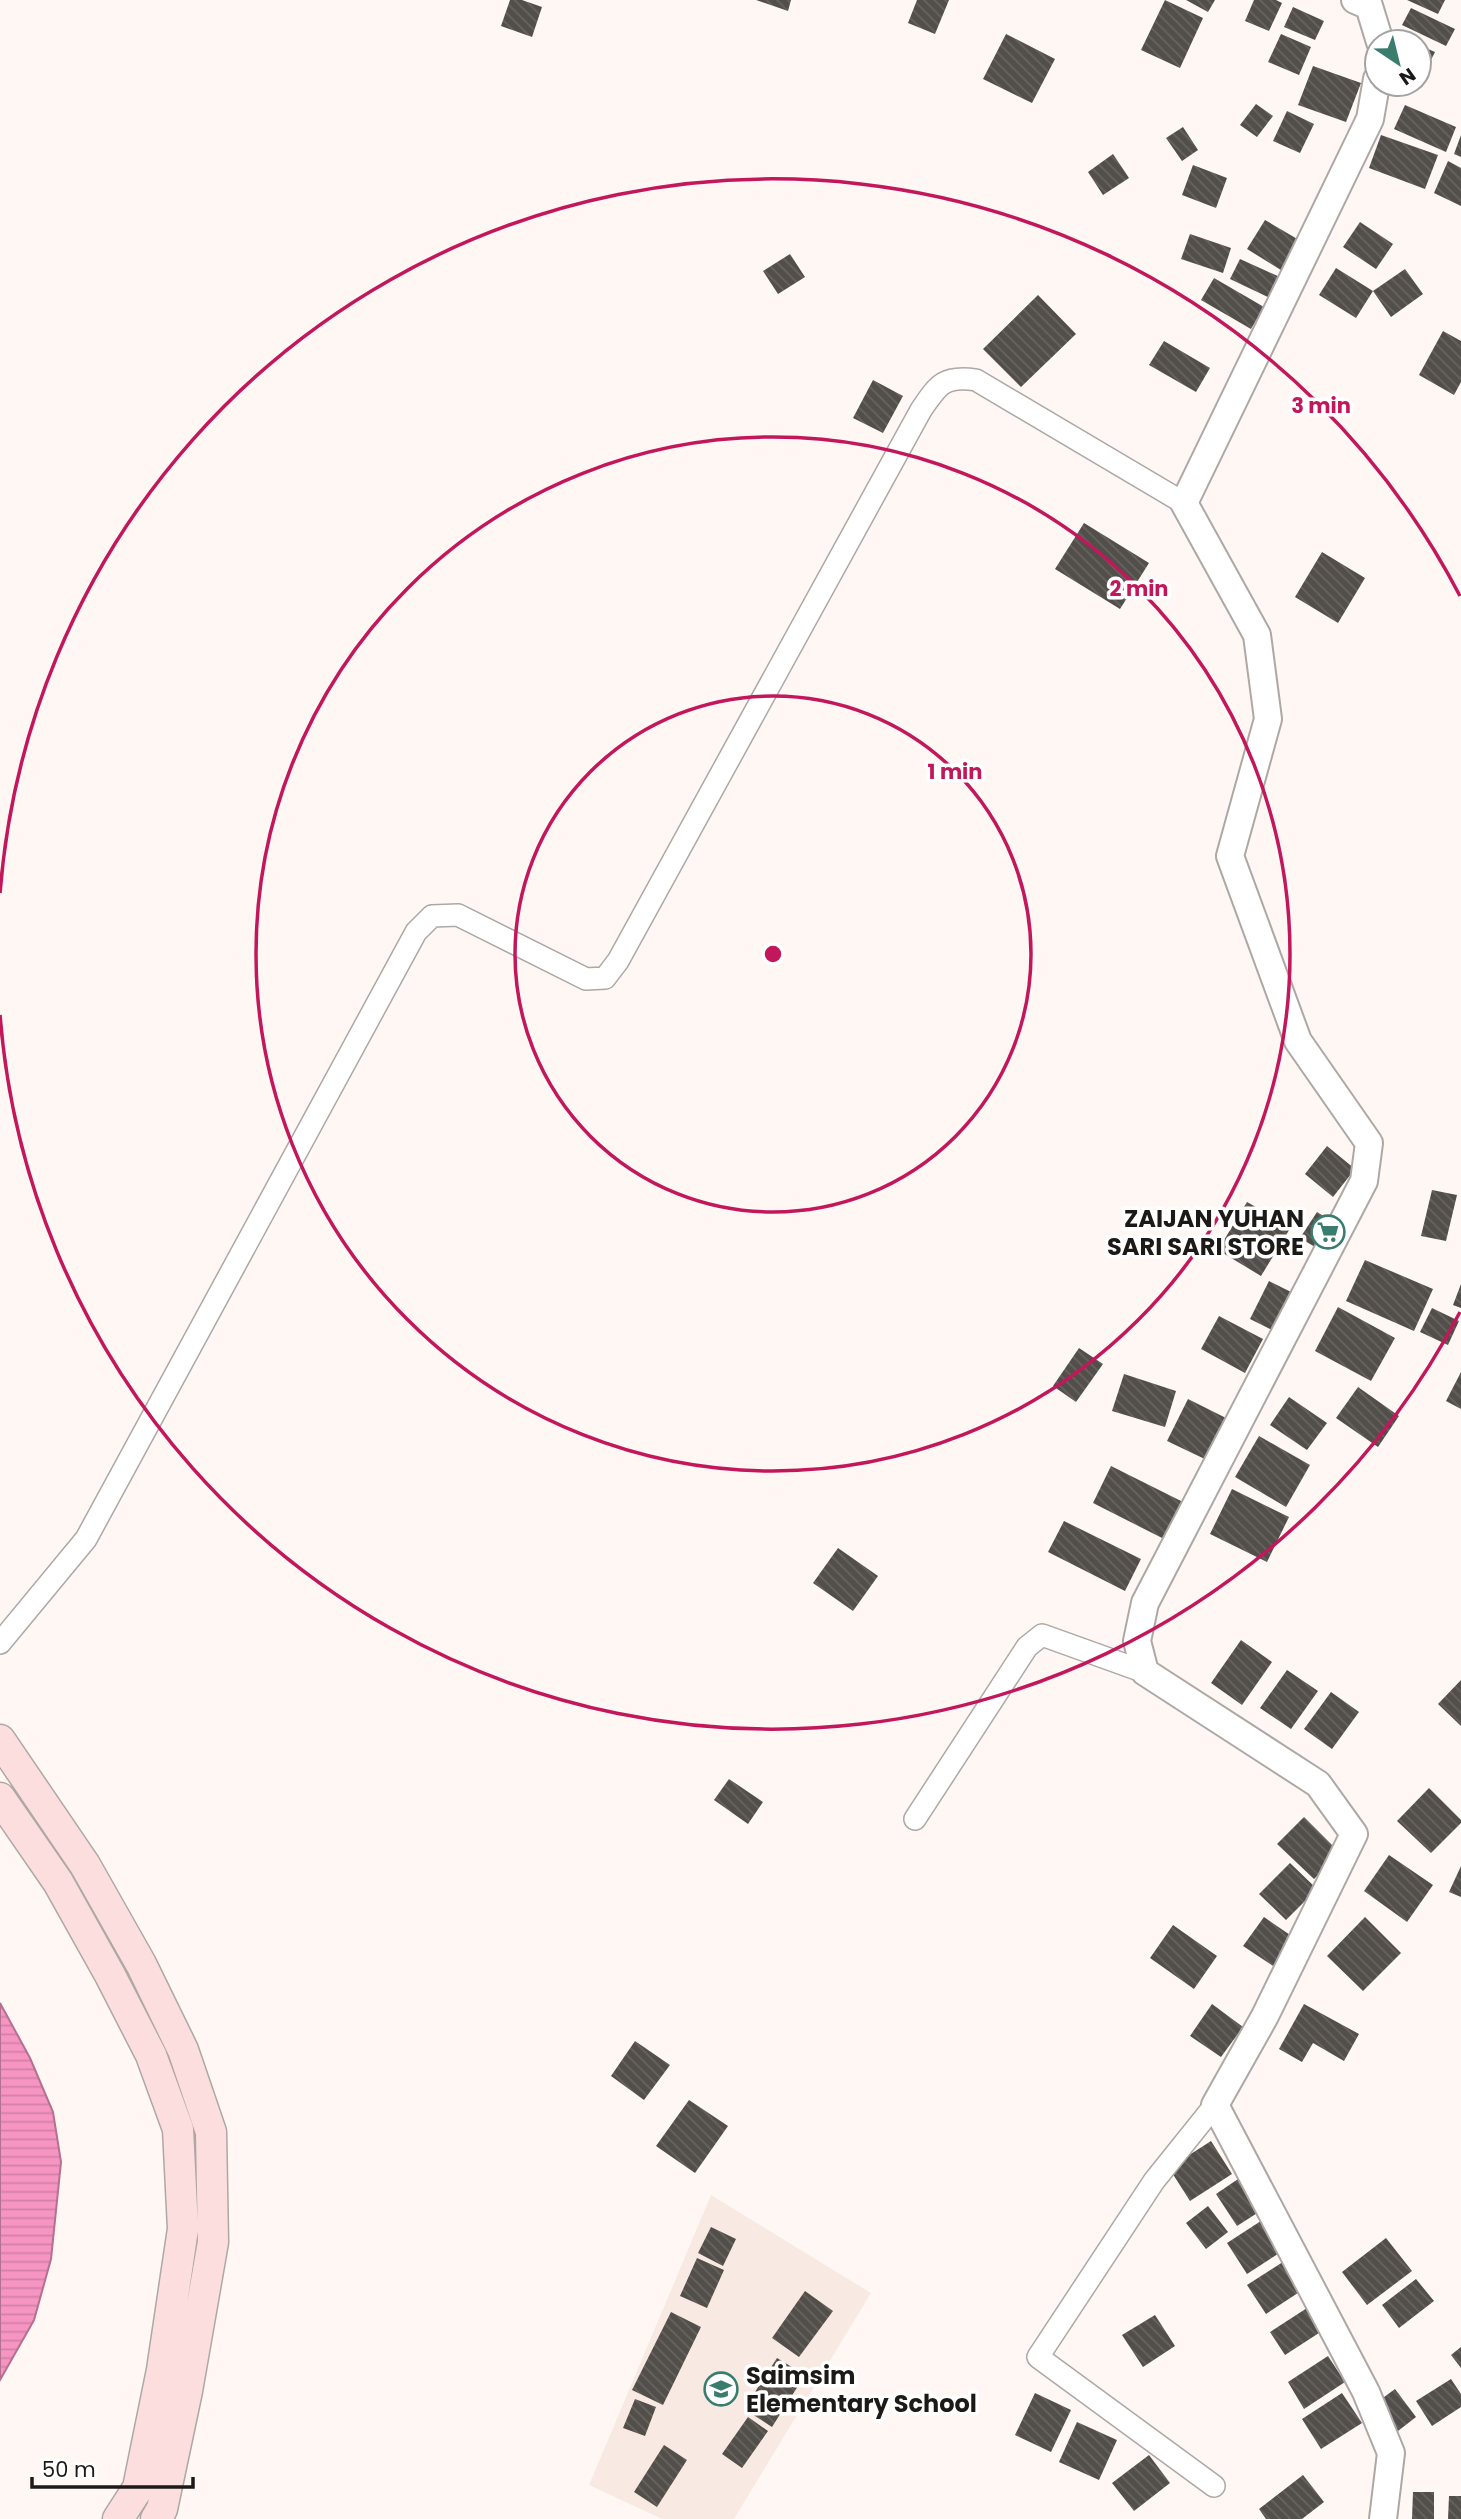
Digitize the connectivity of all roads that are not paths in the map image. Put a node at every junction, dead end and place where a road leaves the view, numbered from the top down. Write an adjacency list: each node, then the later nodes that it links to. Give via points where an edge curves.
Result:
1 (1365, 2): 2 (street)
2 (1375, 28)
3 (1374, 98): 4 (street, via 1370,118)
4 (1184, 503): 5 (street, via 975,380 958,377 938,386 605,978 586,979 458,915 432,916 416,932 86,1539); 6 (street, via 1257,635 1268,719 1230,856 1298,1041 1369,1143 1364,1181 1145,1603 1137,1640)
5 (0, 1643)
6 (1145, 1672): 9 (street, via 1042,1635 1027,1647); 10 (street, via 1318,1784 1354,1834 1265,2016)
7 (0, 1740): 13 (main road, via 85,1865 141,1964 183,2050 211,2132 213,2242 187,2391)
8 (0, 1798): 12 (main road, via 58,1882 110,1975 151,2055 178,2129 183,2229 162,2370 138,2488)
9 (915, 1819)
10 (1215, 2105): 11 (street, via 1154,2181 1038,2357); 14 (street, via 1366,2392 1391,2453)
11 (1214, 2486)
12 (118, 2519)
13 (156, 2519)
14 (1383, 2519)

